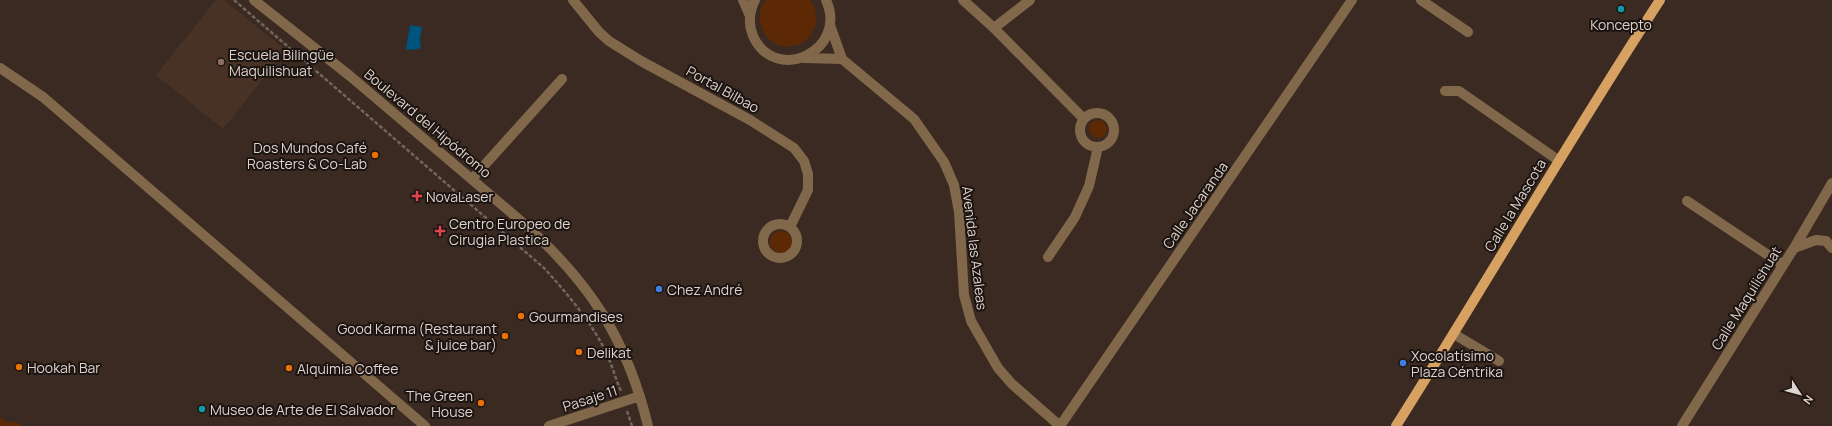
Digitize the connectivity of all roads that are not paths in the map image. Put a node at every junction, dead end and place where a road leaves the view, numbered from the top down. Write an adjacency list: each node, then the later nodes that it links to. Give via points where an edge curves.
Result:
1 (254, 0): 23 (street, Boulevard del Hipódromo, via 350,76)
2 (573, 0): 26 (street, Portal Bilbao, via 609,40 641,61 750,120 794,148 804,161 808,174 808,190)
3 (744, 0): 11 (street)
4 (755, 0): 11 (street)
5 (826, 0): 12 (street, via 830,12)
6 (963, 0): 13 (street)
7 (1030, 0): 13 (street)
8 (1352, 0): 37 (street, Calle Jacaranda)
9 (1421, 0): 14 (street)
10 (1660, 0): 22 (main road, Calle la Mascota)
11 (750, 16): 15 (street, via 752,34 762,48 778,58)
12 (830, 25): 15 (street, via 823,43); 16 (street)
13 (994, 28): 20 (street)
14 (1468, 32)
15 (801, 58): 16 (street)
16 (842, 59): 37 (street, Avenida las Azaleas, via 914,118 944,162 954,184 959,212 964,295 971,321 998,368 1012,384)
17 (0, 68): 34 (street, via 43,97)
18 (562, 80): 23 (street)
19 (1445, 92): 22 (street, via 1459,91)
20 (1084, 119): 21 (street, via 1079,129 1082,139 1091,146); 21 (street, via 1088,114 1100,112 1113,123 1111,140)
21 (1098, 147): 29 (street, via 1089,186 1074,217)
22 (1558, 160): 31 (main road, Calle la Mascota)
23 (472, 179): 33 (street, Boulevard del Hipódromo, via 550,246 579,279 625,354 635,376)
24 (1832, 184): 27 (street, Calle Maquilishuat)
25 (1687, 201): 30 (street)
26 (790, 227)
27 (1794, 248): 28 (street, via 1816,240 1826,241); 30 (street, Calle Maquilishuat)
28 (1832, 248)
29 (1048, 257)
30 (1783, 265): 39 (street, Calle Maquilishuat)
31 (1454, 334): 32 (street); 38 (main road, Calle la Mascota)
32 (1499, 360)
33 (640, 396): 35 (street, Pasaje 11); 36 (street, Boulevard del Hipódromo)
34 (425, 426)
35 (548, 426)
36 (648, 426)
37 (1060, 426)
38 (1396, 426)
39 (1682, 426)

